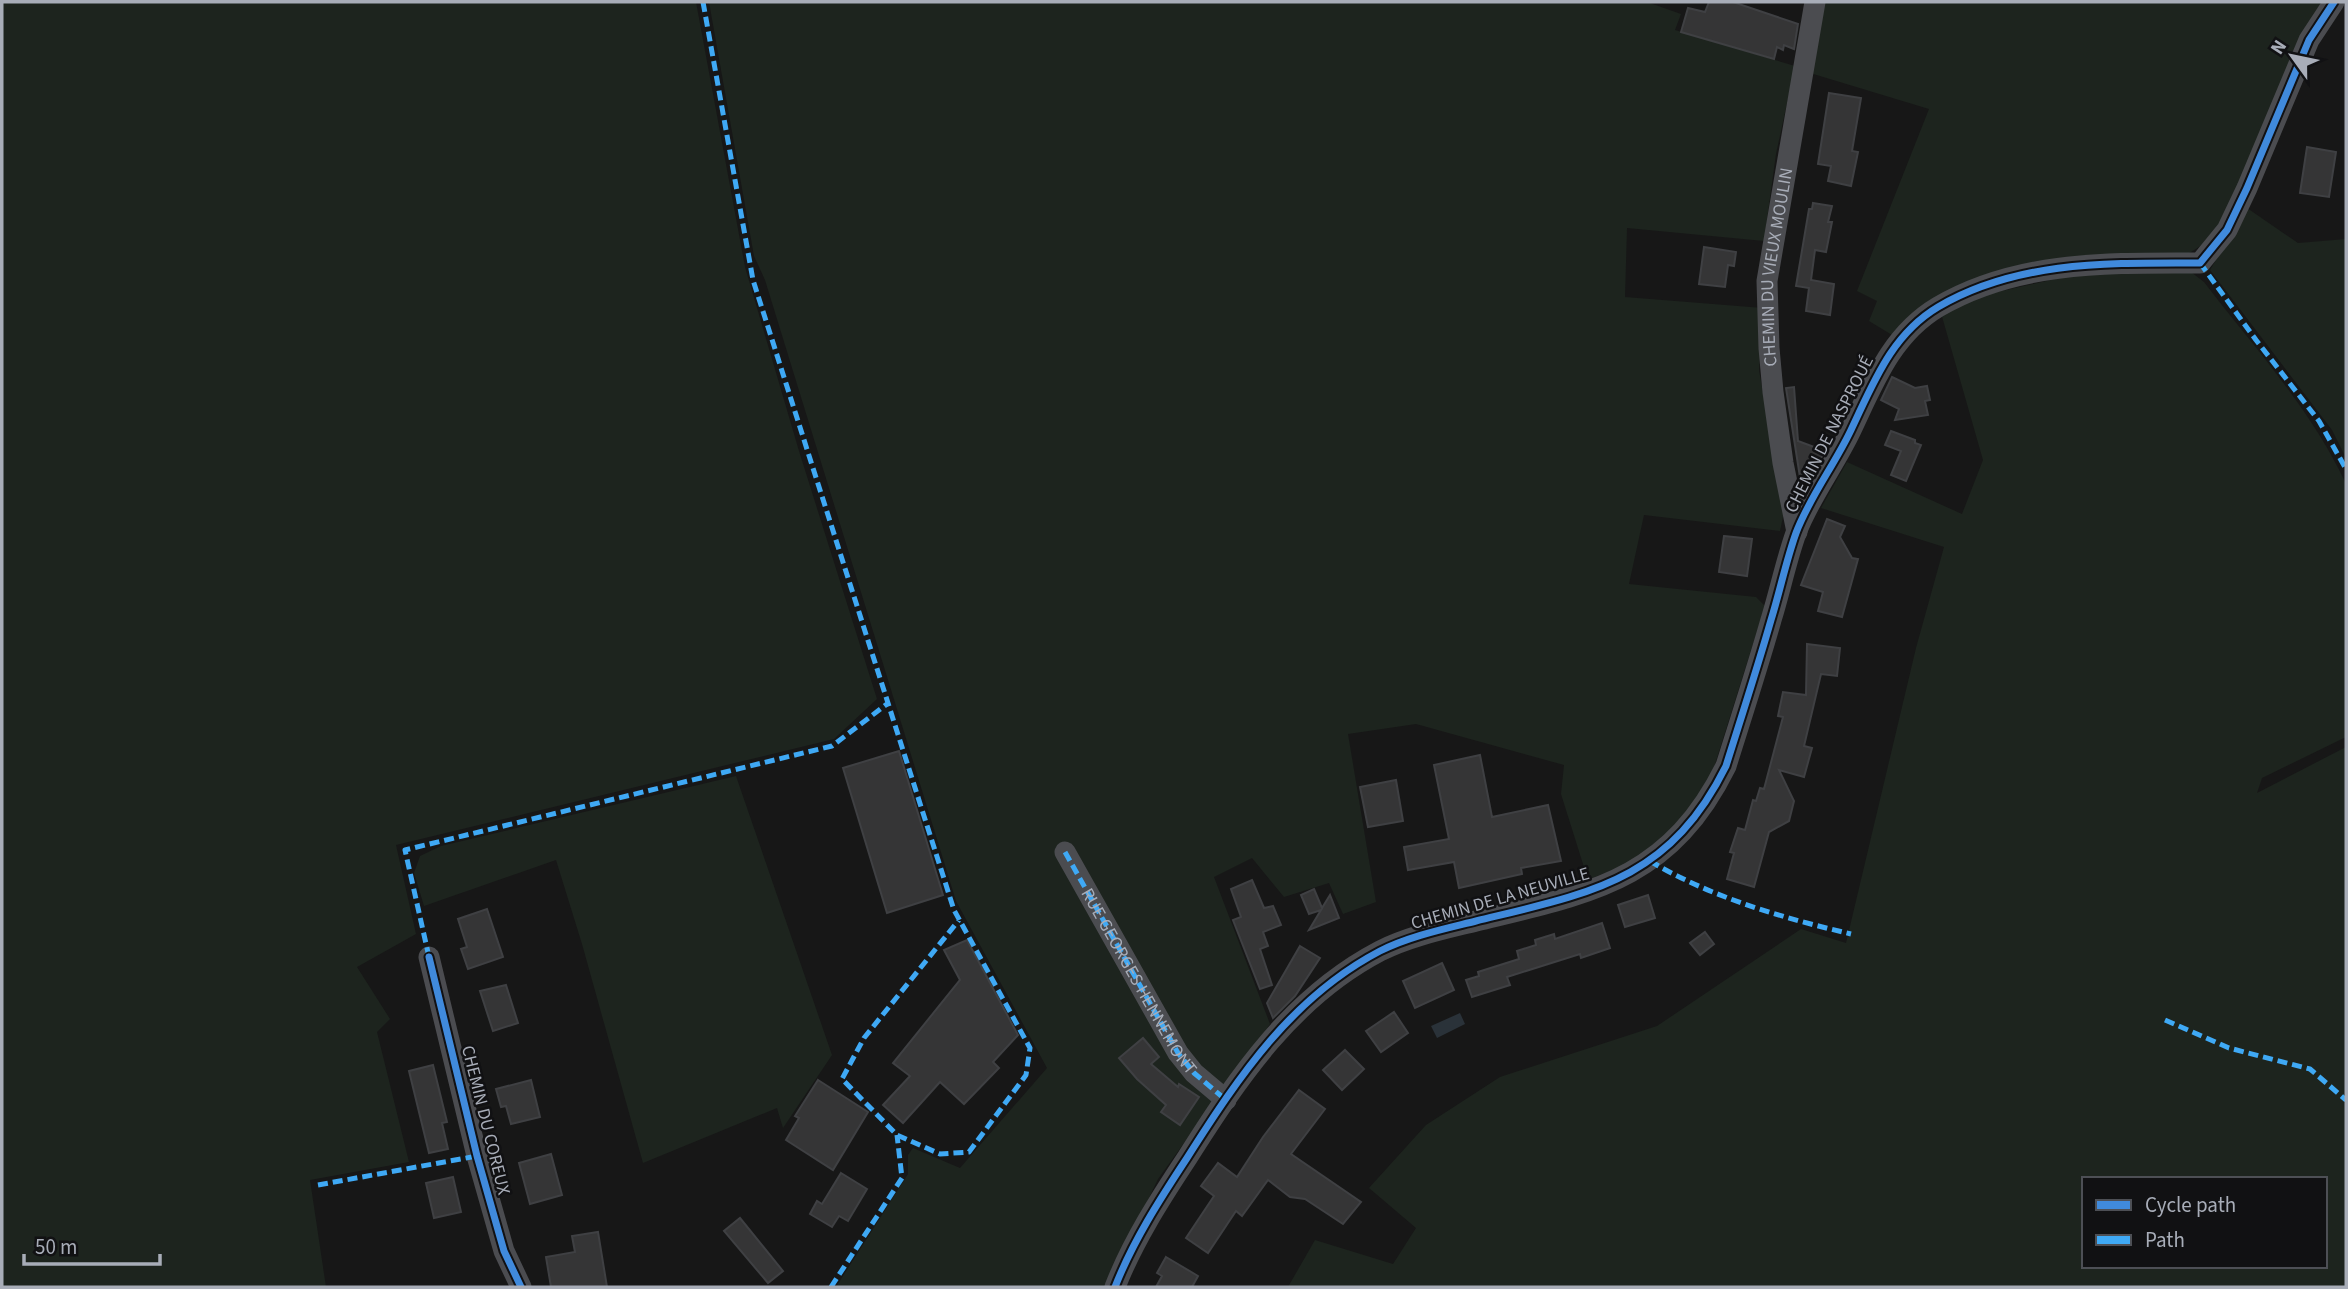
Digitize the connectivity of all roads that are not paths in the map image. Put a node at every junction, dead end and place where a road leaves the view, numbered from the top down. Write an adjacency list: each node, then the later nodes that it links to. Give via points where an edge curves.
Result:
1 (1815, 2): 3 (street, CHEMIN DU VIEUX MOULIN, via 1767,281 1773,393)
2 (2334, 2): 3 (street, CHEMIN DE NASPROUÉ, via 2309,40 2227,230 2200,263 2088,264 2039,270 1998,281 1935,309 1908,331 1885,360)
3 (1797, 532): 6 (street, CHEMIN DE LA NEUVILLE, via 1726,766 1695,819 1671,845 1637,870 1587,892 1434,931 1383,950 1348,970 1275,1033)
4 (1065, 852): 6 (street, RUE GEORGES HENNEMONT, via 1178,1053)
5 (429, 957): 7 (street, CHEMIN DU COREUX, via 477,1156 504,1251)
6 (1226, 1100): 8 (street, CHEMIN DE LA NEUVILLE, via 1155,1207)
7 (521, 1287)
8 (1115, 1287)

